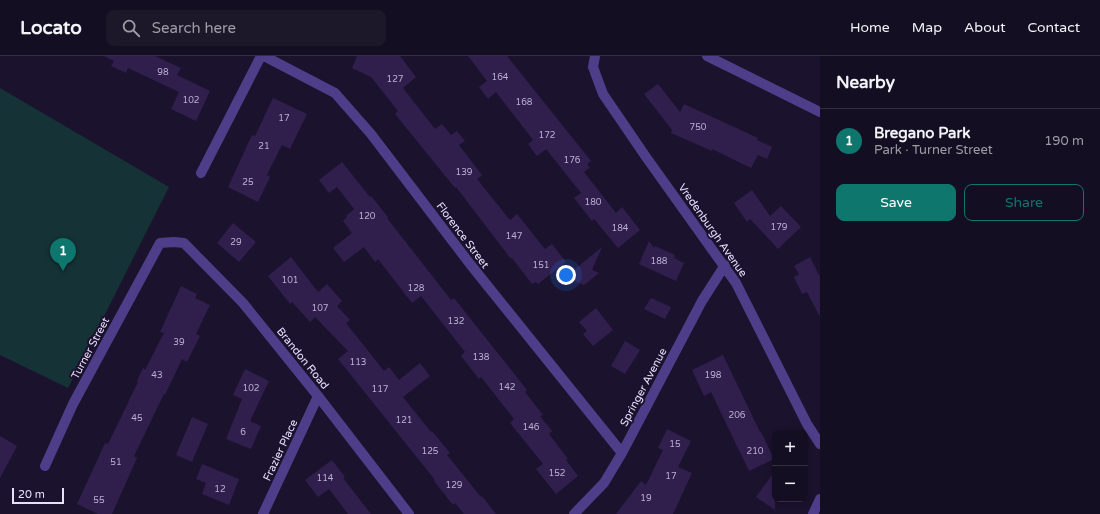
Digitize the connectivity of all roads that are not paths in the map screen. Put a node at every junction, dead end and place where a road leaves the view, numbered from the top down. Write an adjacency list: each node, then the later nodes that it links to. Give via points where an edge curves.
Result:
1 (261, 56): 6 (street)
2 (264, 56): 11 (street, Florence Street, via 335,93 371,134 470,264)
3 (595, 56): 8 (street, Vredenburgh Avenue, via 593,67 603,94)
4 (707, 56): 5 (street)
5 (820, 112)
6 (201, 173)
7 (160, 243): 9 (street, Brandon Road, via 184,243 243,303); 12 (street, Turner Street, via 74,404)
8 (725, 265): 10 (street, Vredenburgh Avenue, via 807,424); 11 (street, Springer Avenue, via 702,301)
9 (318, 396): 14 (street, Frazier Place); 15 (street, Brandon Road)
10 (820, 444)
11 (622, 453): 16 (street, Springer Avenue, via 604,483)
12 (45, 466)
13 (820, 499): 17 (street)
14 (263, 514)
15 (409, 514)
16 (574, 514)
17 (813, 514)

